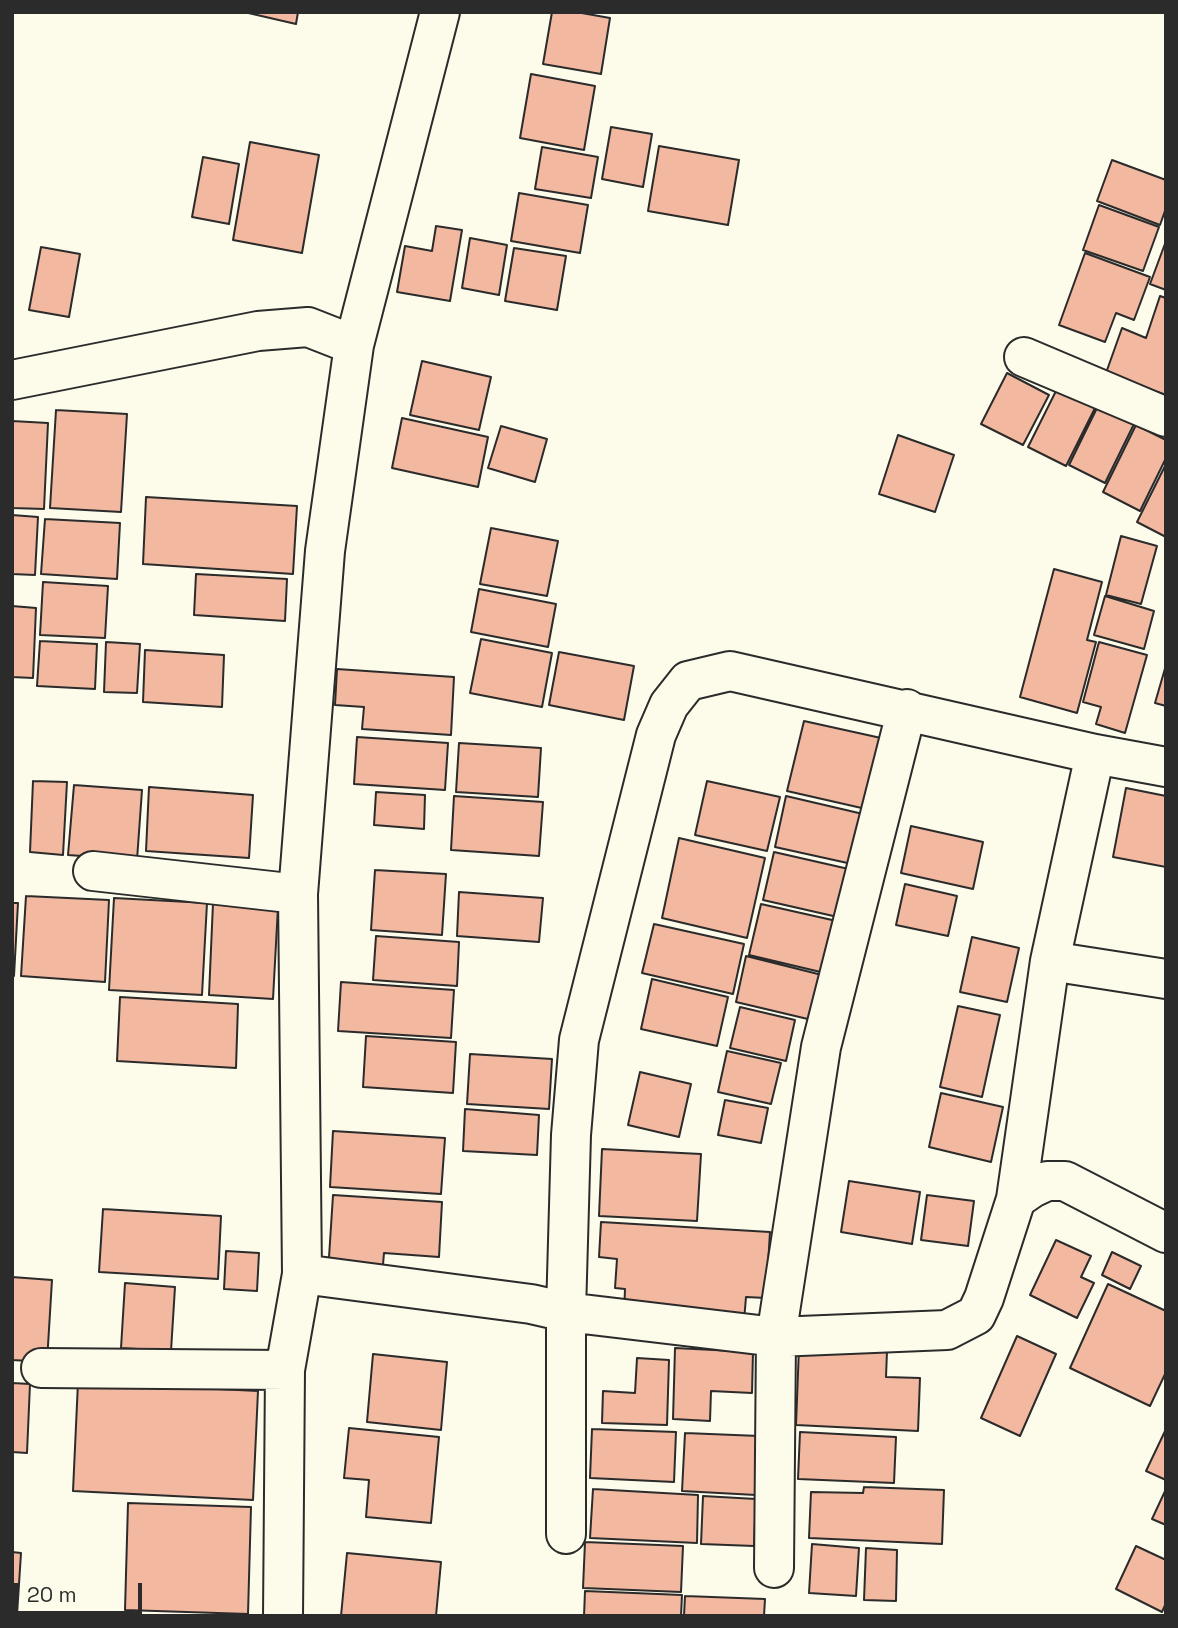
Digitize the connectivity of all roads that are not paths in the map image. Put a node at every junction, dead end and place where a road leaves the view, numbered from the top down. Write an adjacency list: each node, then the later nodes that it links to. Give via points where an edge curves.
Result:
1 (440, 12): 2 (street)
2 (354, 345): 4 (street, via 308,327 258,331); 10 (street, via 325,551)
3 (1024, 358): 5 (street)
4 (12, 380)
5 (1166, 417)
6 (907, 709): 7 (street); 16 (street, via 730,671 688,681 669,705 656,735 579,1040); 17 (street, via 821,1047)
7 (1095, 754): 8 (street); 11 (street)
8 (1166, 767)
9 (93, 871): 10 (street)
10 (298, 894): 15 (street)
11 (1050, 961): 12 (street); 13 (street)
12 (1166, 979)
13 (1016, 1199): 14 (street, via 1047,1181 1065,1181); 17 (street, via 984,1298 976,1315 964,1323 947,1329)
14 (1166, 1233)
15 (302, 1274): 16 (street); 19 (street)
16 (566, 1312): 17 (street); 20 (street)
17 (776, 1337): 21 (street)
18 (41, 1368): 19 (street)
19 (285, 1370): 22 (street)
20 (566, 1534)
21 (774, 1568)
22 (284, 1616)

